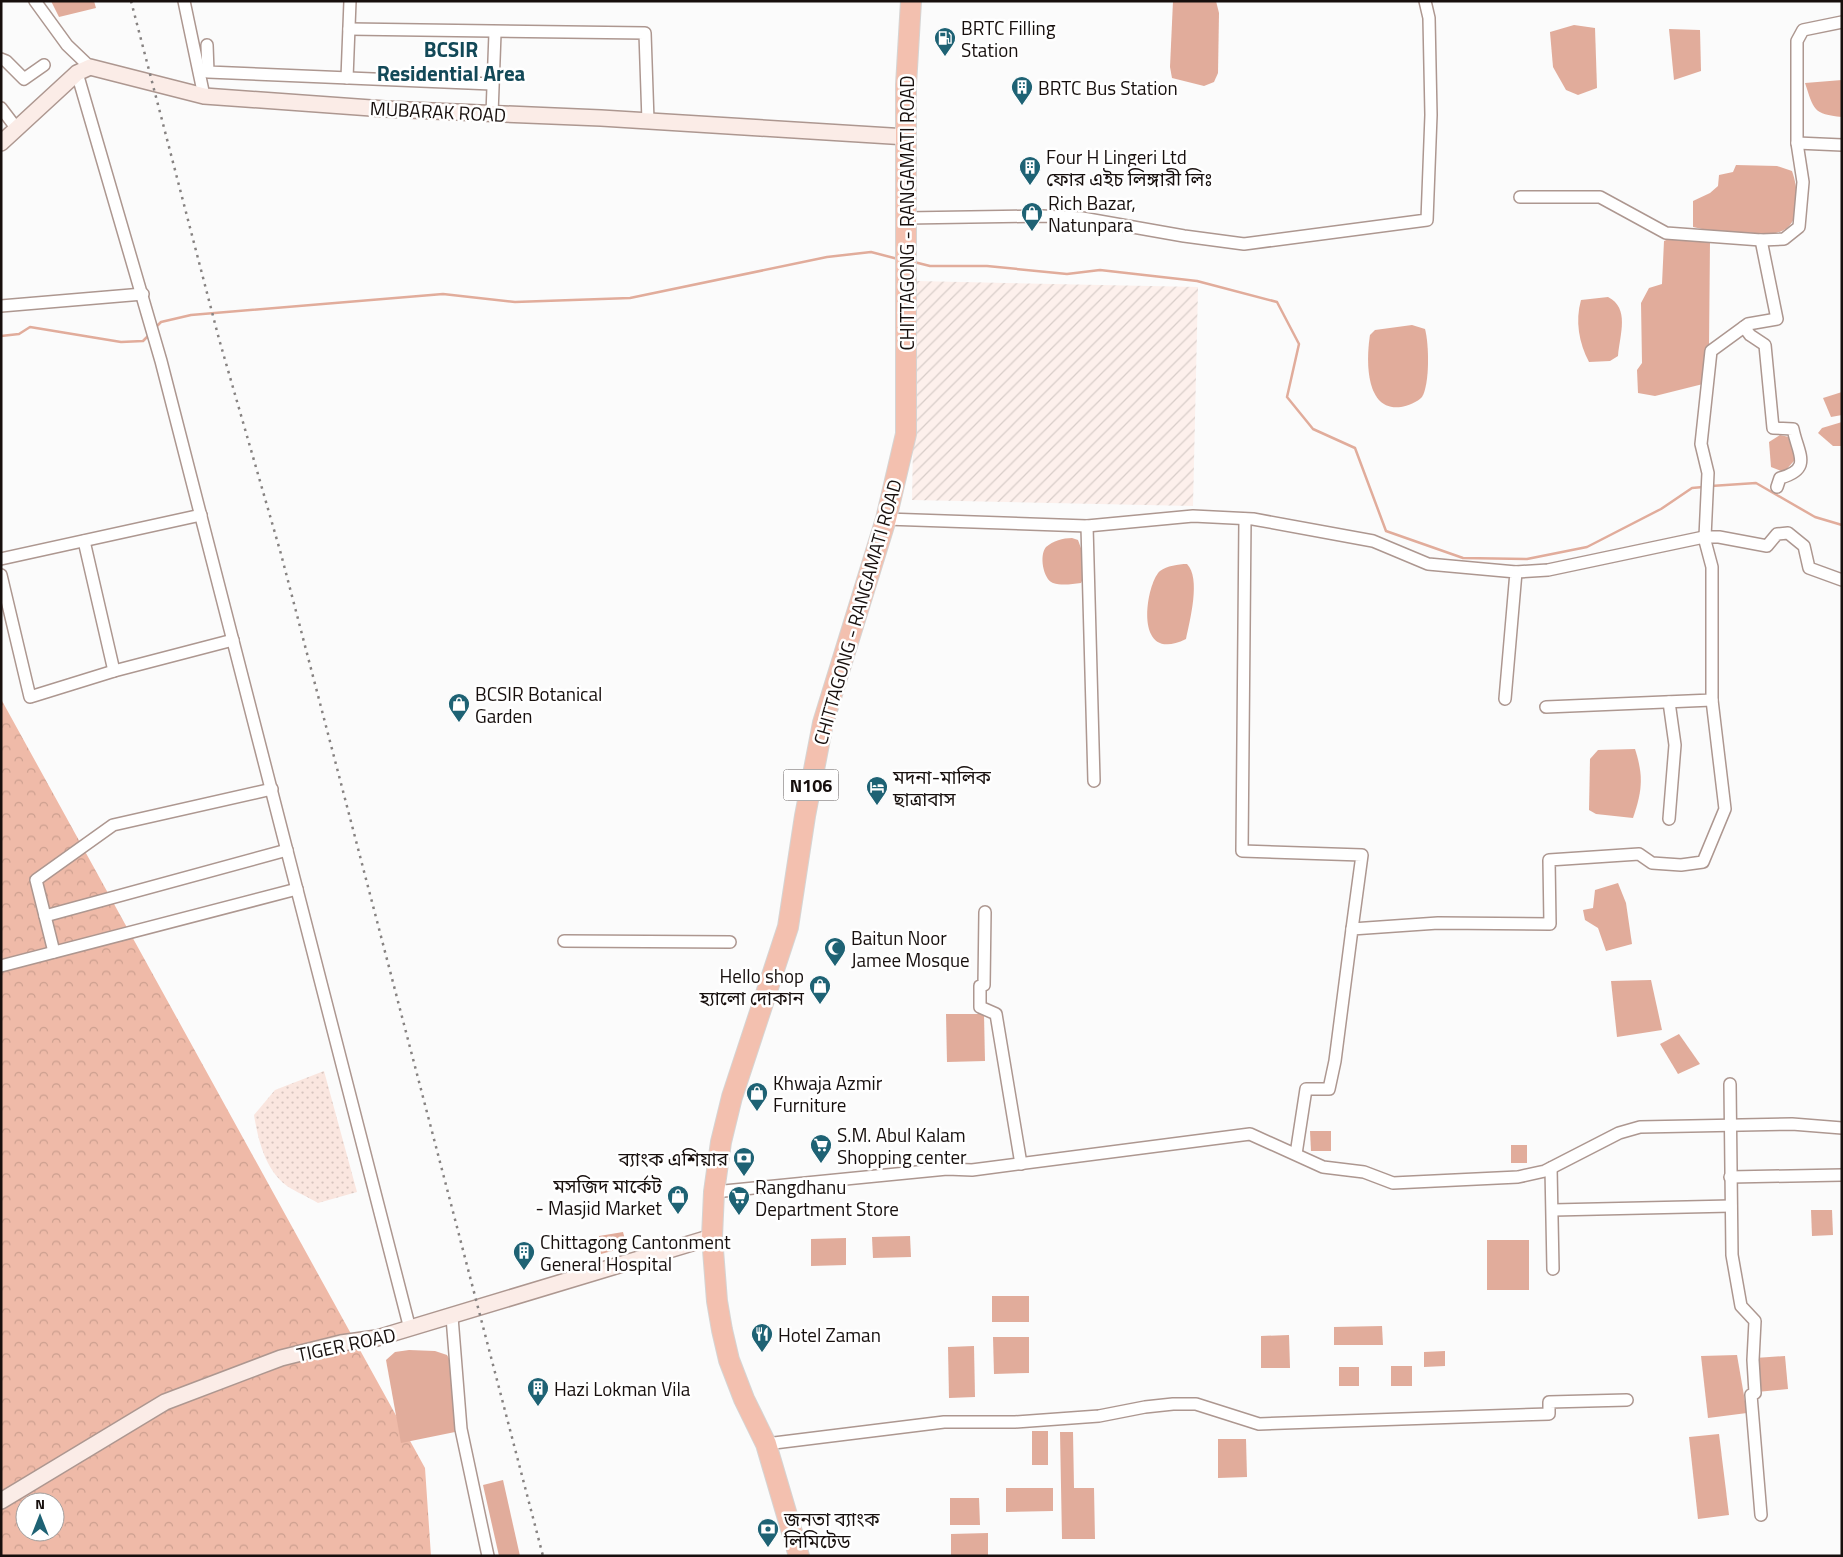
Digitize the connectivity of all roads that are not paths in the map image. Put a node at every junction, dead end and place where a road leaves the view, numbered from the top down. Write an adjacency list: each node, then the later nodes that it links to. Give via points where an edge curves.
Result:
1 (36, 1): 13 (street)
2 (184, 1): 16 (street)
3 (350, 1): 8 (street)
4 (911, 1): 21 (highway, CHITTAGONG - RANGAMATI ROAD / N106)
5 (922, 1): 26 (highway, CHITTAGONG - RANGAMATI ROAD / N106)
6 (1425, 1): 26 (street, via 1430,18 1431,115 1427,220 1244,244 1082,218)
7 (1842, 22): 22 (street, via 1802,30 1797,41)
8 (349, 29): 9 (street); 14 (street)
9 (495, 32): 15 (street); 19 (street, via 645,33)
10 (207, 45): 14 (street, via 208,72)
11 (1, 59): 12 (street, via 24,79)
12 (44, 65)
13 (83, 70): 16 (street, MUBARAK ROAD); 20 (street); 28 (street)
14 (347, 78): 15 (street)
15 (492, 84): 18 (street)
16 (204, 96): 18 (street, MUBARAK ROAD)
17 (1, 108): 20 (street)
18 (492, 114): 19 (street, MUBARAK ROAD)
19 (648, 121): 21 (street, MUBARAK ROAD)
20 (17, 129): 23 (street)
21 (906, 137): 26 (highway, CHITTAGONG - RANGAMATI ROAD / N106)
22 (1797, 143): 24 (street); 27 (street, via 1803,182 1799,227 1784,239)
23 (1, 144)
24 (1842, 145)
25 (1520, 196): 27 (street, via 1600,197 1666,233)
26 (909, 218): 33 (highway, CHITTAGONG - RANGAMATI ROAD / N106, via 906,434)
27 (1761, 240): 30 (street, via 1777,319)
28 (142, 294): 29 (street); 32 (street)
29 (1, 306)
30 (1744, 327): 31 (street, via 1750,336 1766,345 1773,428 1793,429 1801,456 1797,472 1780,478); 36 (street, via 1711,351 1701,444 1708,473)
31 (1777, 488)
32 (201, 515): 37 (street); 42 (street)
33 (891, 519): 35 (street); 68 (highway, CHITTAGONG - RANGAMATI ROAD / N106, via 823,723 788,927 732,1097 721,1142)
34 (1245, 519): 35 (street, via 1193,516); 39 (street, via 1374,541 1428,564); 55 (street, via 1242,851 1362,856)
35 (1087, 526): 48 (street)
36 (1705, 537): 39 (street, via 1548,570); 41 (street, via 1767,546 1777,534 1788,533 1804,546 1809,568); 45 (street, via 1712,567)
37 (84, 541): 38 (street); 43 (street)
38 (1, 559)
39 (1516, 572): 44 (street)
40 (1, 575): 43 (street, via 30,697)
41 (1842, 580)
42 (234, 640): 43 (street); 49 (street)
43 (114, 671)
44 (1505, 699)
45 (1712, 700): 46 (street); 55 (street, via 1725,809 1702,862 1681,865 1652,863 1640,854 1549,860 1550,924 1438,922)
46 (1669, 702): 47 (street); 50 (street, via 1675,745)
47 (1546, 707)
48 (1094, 781)
49 (272, 789): 51 (street); 54 (street, via 113,825 36,880)
50 (1669, 819)
51 (288, 850): 52 (street); 54 (street)
52 (297, 890): 58 (street); 74 (street)
53 (985, 912): 64 (street, via 984,985 980,986 980,1007 996,1014)
54 (46, 916): 58 (street)
55 (1352, 929): 63 (street, via 1329,1089 1306,1089)
56 (564, 941): 57 (street)
57 (730, 942)
58 (54, 952): 59 (street)
59 (1, 966)
60 (1730, 1084): 61 (street)
61 (1730, 1125): 62 (street, via 1792,1124); 65 (street, via 1640,1127 1619,1133); 67 (street)
62 (1842, 1128)
63 (1296, 1154): 64 (street, via 1250,1134); 65 (street, via 1323,1167 1364,1172 1393,1183 1518,1177)
64 (1021, 1164): 68 (street)
65 (1551, 1168): 70 (street)
66 (1842, 1175): 67 (street)
67 (1730, 1177): 69 (street)
68 (718, 1192): 71 (highway, CHITTAGONG - RANGAMATI ROAD / N106); 76 (highway, CHITTAGONG - RANGAMATI ROAD / N106, via 725,1281 735,1344)
69 (1731, 1206): 70 (street); 78 (street, via 1736,1290 1741,1306 1755,1321 1755,1393 1751,1395)
70 (1553, 1210): 72 (street)
71 (712, 1237): 73 (street, TIGER ROAD); 76 (highway, CHITTAGONG - RANGAMATI ROAD / N106, via 717,1301 729,1360 744,1399)
72 (1553, 1269)
73 (452, 1317): 74 (street, TIGER ROAD); 79 (street, via 461,1430)
74 (410, 1329): 77 (street, TIGER ROAD, via 281,1358 164,1402)
75 (1627, 1400): 76 (street, via 1549,1402 1549,1414 1259,1424 1196,1404 1173,1404 1099,1416 1015,1422 944,1422)
76 (770, 1443): 80 (highway, CHITTAGONG - RANGAMATI ROAD / N106); 81 (highway, CHITTAGONG - RANGAMATI ROAD / N106, via 789,1484)
77 (1, 1501)
78 (1762, 1514)
79 (488, 1556)
80 (799, 1556)
81 (809, 1556)

